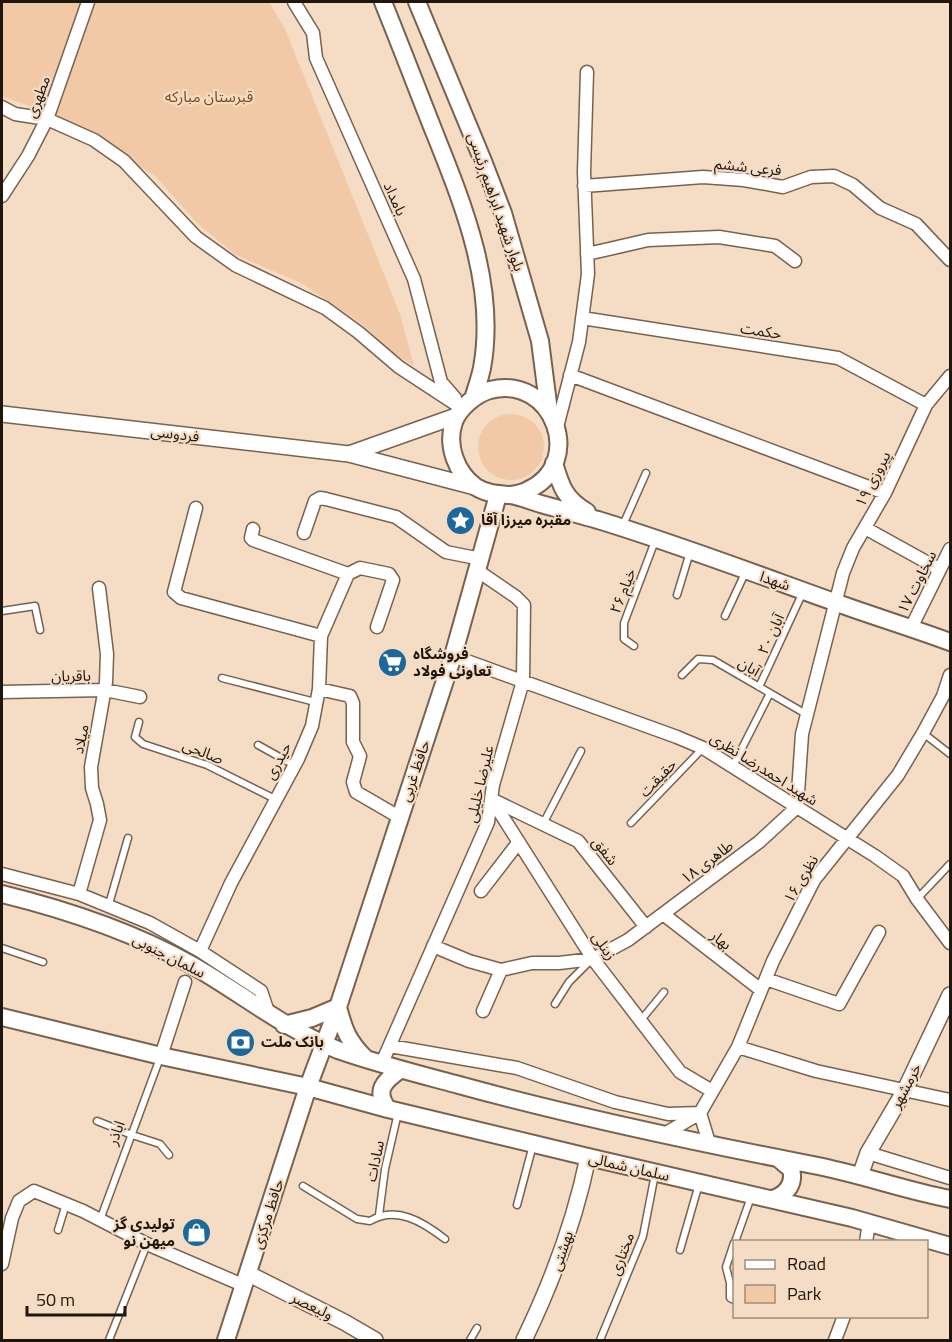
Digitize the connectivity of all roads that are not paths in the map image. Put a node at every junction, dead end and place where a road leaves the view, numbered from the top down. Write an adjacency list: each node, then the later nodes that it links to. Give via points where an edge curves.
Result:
1 (88, 2): 7 (street, مطهری)
2 (294, 2): 17 (street, بامداد, via 313,33 316,58 414,279 441,382)
3 (383, 2): 17 (main road, via 454,182 473,240 483,290 482,368)
4 (417, 2): 18 (main road, بلوار شهید ابراهیم رئیسی, via 503,213 540,341)
5 (587, 72): 8 (street)
6 (2, 107): 7 (street, via 15,114)
7 (47, 120): 9 (street, مطهری); 17 (street, via 94,140 124,161 196,237 234,265 325,308 399,368)
8 (584, 186): 10 (street); 11 (street, فرعی ششم, via 703,177 783,187 810,177 834,176 853,185 880,208 916,224)
9 (2, 196)
10 (587, 254): 12 (street, via 648,240 719,237 775,246); 13 (street)
11 (951, 260)
12 (795, 261)
13 (582, 318): 14 (street); 16 (street, حکمت, via 838,358)
14 (570, 375): 20 (street); 25 (street)
15 (951, 376): 16 (street, پیروزی ۱۹)
16 (926, 405): 25 (street, پیروزی ۱۹)
17 (464, 408): 18 (main road, via 488,391 505,388 537,398); 21 (street); 24 (main road, via 452,427 454,457 462,474)
18 (549, 411): 20 (main road)
19 (2, 414): 21 (street, فردوسی)
20 (557, 427): 22 (main road, via 559,446)
21 (349, 454): 24 (street, فردوسی)
22 (554, 463): 26 (main road, via 544,479 529,490); 28 (main road, via 560,485 572,503)
23 (646, 473): 29 (lane)
24 (475, 487): 26 (main road)
25 (885, 493): 30 (street, پیروزی ۱۹)
26 (504, 495): 28 (main road); 36 (main road, حافظ غربی)
27 (196, 508): 49 (street, via 174,592 181,598)
28 (600, 521): 29 (main road, شهدا)
29 (621, 528): 33 (main road, شهدا)
30 (865, 528): 37 (street); 43 (street, پیروزی ۱۹, via 843,573)
31 (253, 529): 39 (street, via 253,540)
32 (304, 533): 36 (street, via 315,501 320,498 396,517 446,552)
33 (656, 540): 35 (main road, شهدا); 51 (lane, خیام ۲۶, via 624,623 624,639)
34 (951, 549): 37 (street, سخاوت ۱۷)
35 (690, 552): 38 (main road, شهدا); 42 (lane)
36 (479, 565): 52 (main road, حافظ غربی); 56 (street, علیرضا خلیلی, via 524,605)
37 (939, 569): 47 (street, سخاوت ۱۷)
38 (746, 571): 41 (main road, شهدا); 45 (lane)
39 (348, 574): 46 (street, via 360,568 392,576); 49 (street, حیدری)
40 (99, 588): 59 (street, میلاد, via 107,654)
41 (804, 591): 43 (main road, شهدا); 57 (lane, آبان ۲۰)
42 (677, 595)
43 (835, 603): 47 (main road, شهدا); 65 (street)
44 (2, 611): 48 (lane, via 35,606)
45 (725, 616)
46 (377, 627)
47 (911, 628): 50 (main road, شهدا)
48 (40, 630)
49 (321, 636): 58 (street, حیدری)
50 (951, 642)
51 (634, 646)
52 (453, 656): 56 (street, شهید احمدرضا نظری); 77 (main road, حافظ غربی)
53 (682, 675): 57 (lane, آبان, via 698,659 713,660)
54 (951, 675): 63 (street, نظری ۱۶)
55 (222, 678): 64 (lane)
56 (523, 681): 69 (street, شهید احمدرضا نظری); 75 (street, علیرضا خلیلی, via 498,764)
57 (759, 687): 61 (lane, آبان)
58 (319, 689): 64 (street, حیدری); 77 (street, via 350,696 353,703 353,742 360,756 353,782 356,792)
59 (105, 690): 60 (street, باقریان); 62 (street, باقریان); 87 (street, میلاد, via 91,767 100,820)
60 (2, 693)
61 (770, 693): 65 (lane, آبان); 73 (lane)
62 (140, 697)
63 (947, 698): 67 (street, نظری ۱۶)
64 (315, 702): 72 (street, حیدری, via 312,726)
65 (806, 714): 76 (street)
66 (139, 722): 74 (lane, صالحی, via 135,737 143,744 207,765)
67 (923, 734): 71 (lane); 81 (street, نظری ۱۶, via 898,775)
68 (258, 745): 72 (lane)
69 (703, 748): 73 (street, شهید احمدرضا نظری); 79 (lane, حقیقت)
70 (581, 751): 78 (lane)
71 (951, 754)
72 (294, 765): 74 (street, حیدری)
73 (733, 766): 76 (street, شهید احمدرضا نظری)
74 (274, 799): 96 (street, حیدری)
75 (492, 800): 78 (street, شفق); 82 (street, زینلی); 94 (street, علیرضا خلیلی, via 488,822)
76 (797, 807): 81 (street, شهید احمدرضا نظری); 90 (street, طاهری ۱۸, via 759,842)
77 (399, 817): 105 (main road, حافظ غربی)
78 (543, 824): 91 (street, شفق, via 578,841)
79 (631, 824)
80 (128, 838): 89 (lane)
81 (846, 838): 88 (street, شهید احمدرضا نظری, via 903,876); 101 (street, نظری ۱۶, via 814,880)
82 (519, 843): 85 (street); 97 (street, زینلی)
83 (951, 864): 88 (lane)
84 (2, 874): 87 (street)
85 (481, 891)
86 (2, 894): 107 (main road, سلمان جنوبی, via 87,918 141,941 192,965)
87 (80, 894): 89 (street)
88 (917, 899): 93 (street, شهید احمدرضا نظری)
89 (109, 904): 96 (street)
90 (663, 914): 91 (street, طاهری ۱۸); 101 (street, بهار)
91 (646, 927): 97 (street, طاهری ۱۸)
92 (879, 932): 101 (street, بهار, via 839,1004)
93 (951, 943)
94 (433, 946): 99 (street, طاهری ۱۸); 112 (street, علیرضا خلیلی)
95 (2, 948): 98 (lane)
96 (200, 951): 107 (street, via 261,991)
97 (593, 959): 99 (street, طاهری ۱۸, via 532,963); 104 (lane, via 569,982); 109 (street, زینلی)
98 (43, 962)
99 (501, 970): 106 (street)
100 (185, 982): 114 (street)
101 (764, 985): 113 (street, نظری ۱۶)
102 (664, 992): 109 (lane)
103 (951, 995): 118 (street, خرمشهر)
104 (555, 1004)
105 (338, 1008): 110 (main road); 111 (main road, حافظ غربی); 115 (main road, via 345,1034 355,1048)
106 (483, 1011)
107 (269, 1015): 110 (main road, سلمان جنوبی)
108 (2, 1017): 114 (main road)
109 (641, 1020): 119 (street, زینلی, via 680,1072)
110 (284, 1025): 111 (main road, سلمان جنوبی)
111 (325, 1045): 115 (main road); 117 (main road, حافظ مرکزی)
112 (390, 1046): 115 (street, علیرضا خلیلی); 122 (street, via 517,1068 615,1102 668,1114)
113 (738, 1047): 118 (street, via 816,1071); 119 (street, نظری ۱۶)
114 (161, 1056): 117 (main road); 124 (lane, اباذر)
115 (375, 1063): 116 (main road)
116 (400, 1070): 121 (main road, via 384,1081 382,1088 383,1103); 125 (main road)
117 (308, 1087): 121 (main road, سلمان شمالی); 157 (main road, حافظ مرکزی)
118 (905, 1090): 120 (street); 128 (street, خرمشهر)
119 (712, 1091): 122 (street, نظری ۱۶)
120 (951, 1100)
121 (393, 1110): 126 (main road, سلمان شمالی); 142 (lane, سادات)
122 (700, 1113): 125 (street); 127 (street)
123 (97, 1121): 124 (lane)
124 (132, 1135): 129 (lane, via 160,1144); 143 (lane, اباذر)
125 (663, 1135): 127 (main road)
126 (533, 1143): 130 (main road, سلمان شمالی); 141 (lane)
127 (710, 1146): 131 (main road)
128 (868, 1153): 133 (street, خرمشهر); 134 (street)
129 (169, 1155)
130 (588, 1157): 132 (main road, سلمان شمالی); 165 (street, بهشتی, via 573,1220 548,1291)
131 (778, 1159): 133 (main road); 138 (main road, via 792,1169 793,1176 783,1196)
132 (655, 1172): 135 (main road, سلمان شمالی); 166 (lane, مختاری, via 643,1236)
133 (860, 1176): 139 (main road)
134 (951, 1178)
135 (699, 1182): 137 (main road, سلمان شمالی); 155 (lane)
136 (303, 1186): 142 (lane, via 357,1219 370,1221)
137 (752, 1195): 138 (main road, سلمان شمالی); 148 (lane)
138 (773, 1199): 144 (main road, سلمان شمالی)
139 (951, 1199)
140 (66, 1204): 143 (street); 145 (lane); 147 (street, via 34,1191 19,1201)
141 (517, 1205)
142 (379, 1215): 146 (lane, via 395,1213 428,1226)
143 (100, 1221): 152 (street)
144 (869, 1222): 149 (street); 150 (main road, سلمان شمالی)
145 (58, 1230)
146 (445, 1239)
147 (5, 1240): 156 (street)
148 (736, 1240)
149 (866, 1240)
150 (918, 1240)
151 (928, 1242): 153 (main road, سلمان شمالی)
152 (147, 1244): 157 (street); 161 (lane)
153 (951, 1246)
154 (733, 1248): 158 (lane, via 726,1267 729,1298)
155 (680, 1250)
156 (2, 1264)
157 (247, 1280): 162 (main road, حافظ مرکزی); 163 (street, ولیعصر, via 344,1322)
158 (733, 1299)
159 (844, 1318): 167 (street)
160 (477, 1328): 164 (lane)
161 (109, 1341)
162 (226, 1341)
163 (375, 1341)
164 (470, 1341)
165 (524, 1341)
166 (600, 1341)
167 (835, 1341)

